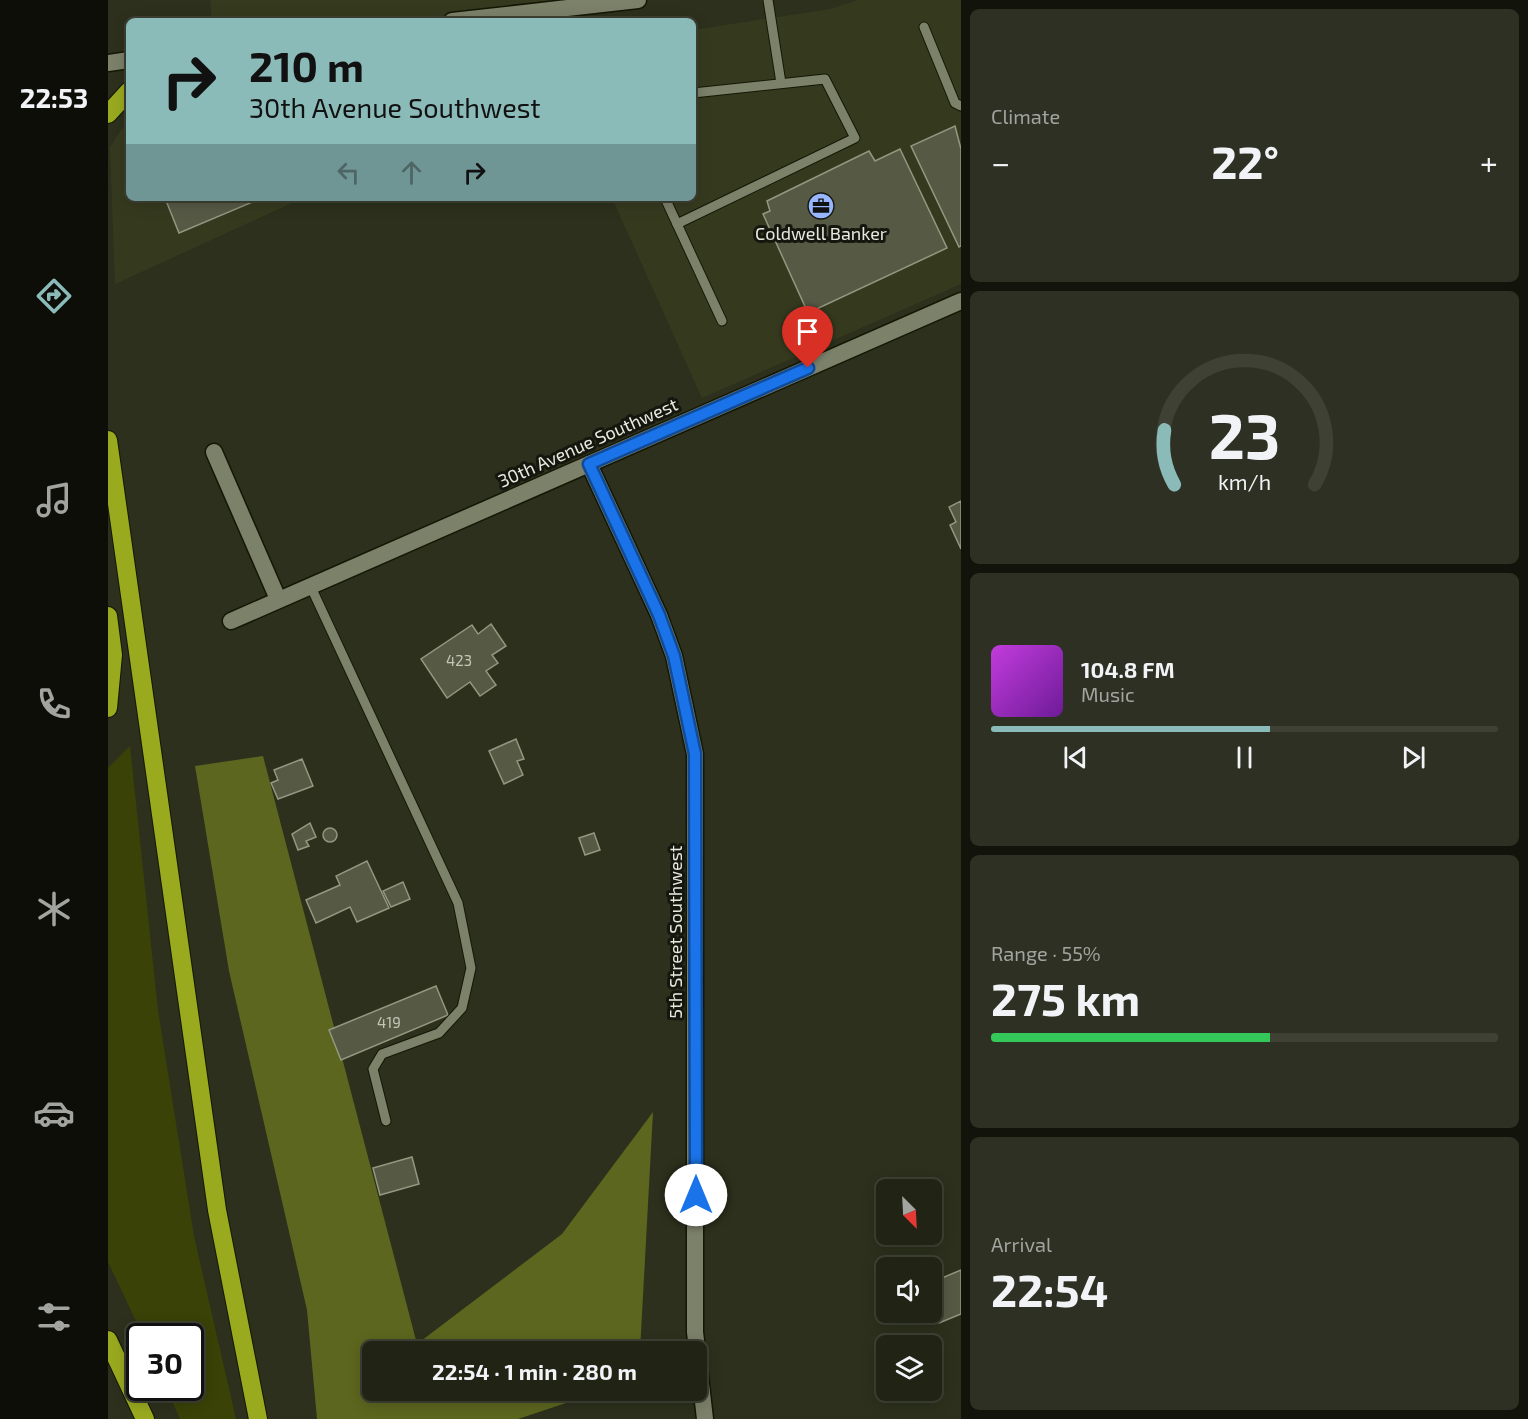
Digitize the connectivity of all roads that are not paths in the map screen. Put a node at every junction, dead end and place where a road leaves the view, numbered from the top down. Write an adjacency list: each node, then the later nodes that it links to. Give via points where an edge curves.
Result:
1 (638, 0): 3 (street)
2 (768, 0): 7 (lane)
3 (479, 18)
4 (924, 27): 10 (lane, via 955,103)
5 (126, 60): 6 (street)
6 (108, 63)
7 (781, 82): 8 (lane); 13 (lane, via 825,79 855,138)
8 (696, 93)
9 (126, 94): 11 (highway)
10 (961, 106)
11 (108, 114)
12 (666, 201): 13 (lane)
13 (677, 224): 15 (lane)
14 (961, 301): 18 (street, 30th Avenue Southwest)
15 (722, 321)
16 (108, 440): 27 (highway, via 215,1199)
17 (214, 452): 20 (street)
18 (589, 464): 19 (street, 30th Avenue Southwest); 28 (street, 5th Street Southwest, via 674,656 695,754 695,1332)
19 (310, 585): 20 (street, 30th Avenue Southwest); 24 (lane, via 458,903 471,968 462,1008 439,1033 382,1054 374,1069)
20 (278, 599): 22 (street, 30th Avenue Southwest)
21 (108, 616): 23 (highway, via 113,655)
22 (231, 621)
23 (108, 708)
24 (386, 1121)
25 (108, 1340): 26 (highway)
26 (145, 1419)
27 (258, 1419)
28 (705, 1419)

